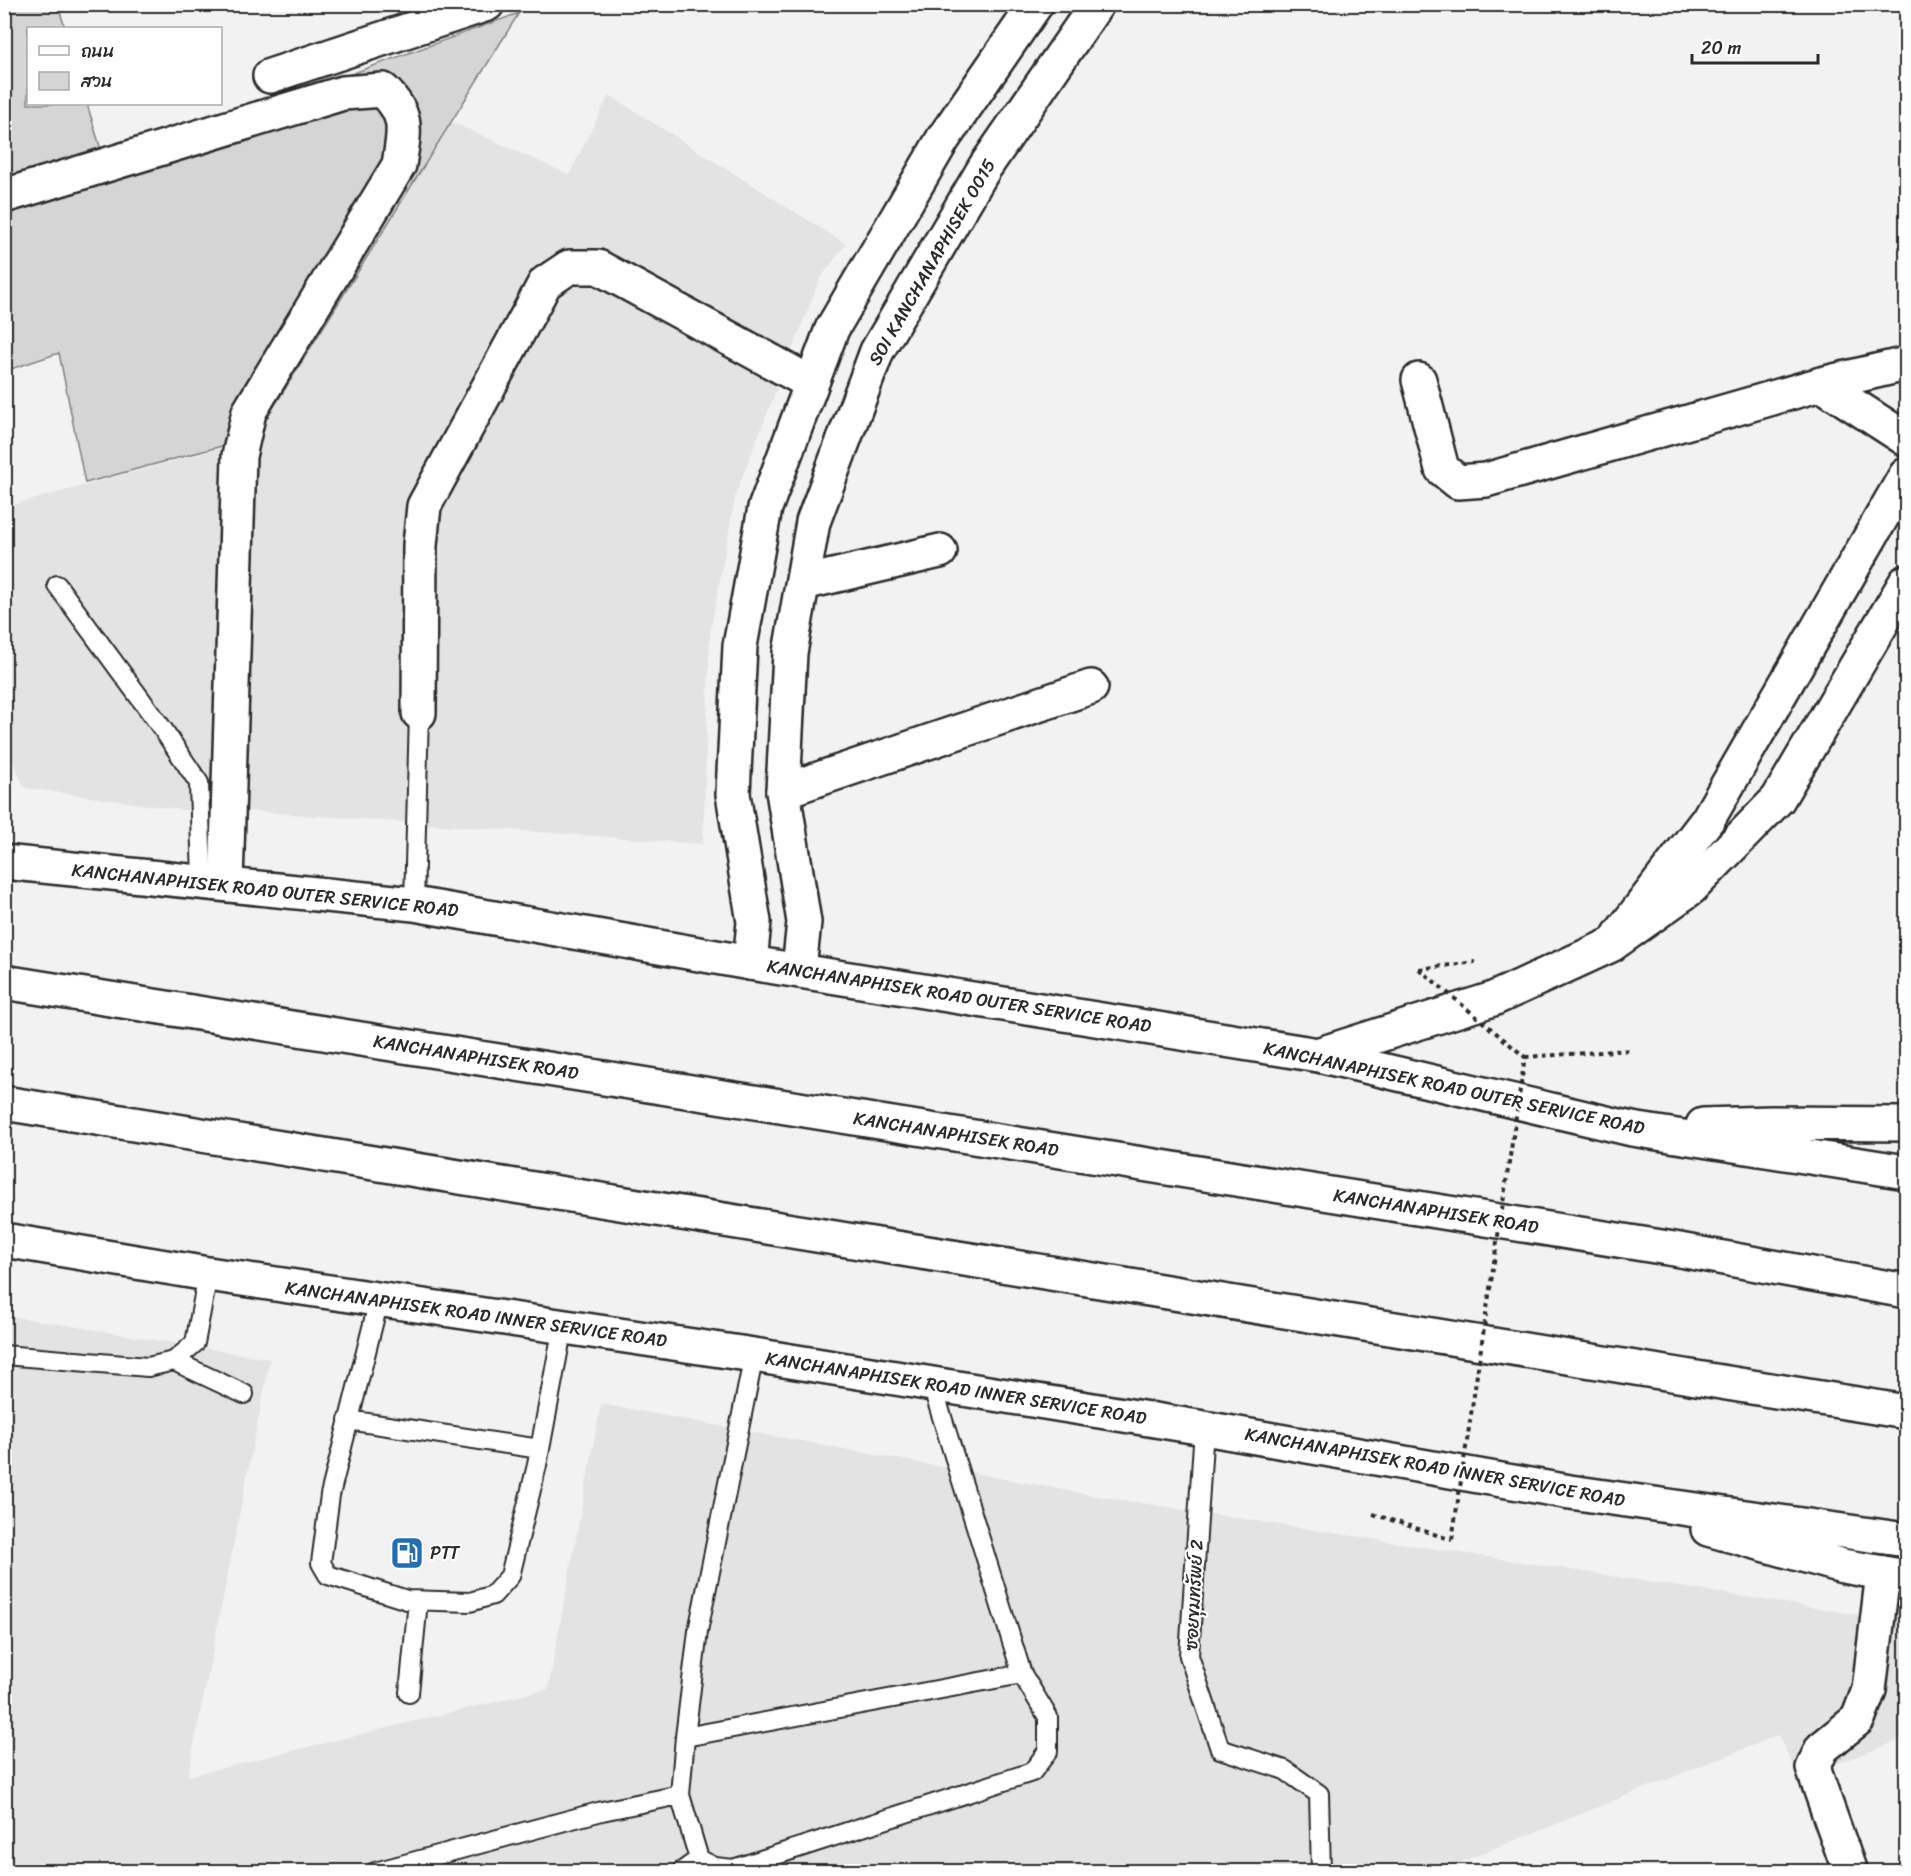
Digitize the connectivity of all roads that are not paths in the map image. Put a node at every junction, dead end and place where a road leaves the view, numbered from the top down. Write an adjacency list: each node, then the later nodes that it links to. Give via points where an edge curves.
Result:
1 (487, 4): 4 (main road)
2 (1036, 4): 6 (main road, via 943,139)
3 (1097, 4): 7 (main road, SOI KANCHANAPHISEK 0015, via 985,167)
4 (270, 76)
5 (4, 196): 23 (main road, via 343,93 383,90 398,105 404,131 399,165 249,412 239,456)
6 (862, 277): 7 (main road); 10 (main road, via 832,329)
7 (905, 303): 12 (main road, SOI KANCHANAPHISEK 0015, via 877,351)
8 (1906, 364): 11 (main road)
9 (1419, 380): 11 (main road, via 1442,469 1458,482 1486,480)
10 (811, 383): 12 (main road); 20 (main road, via 598,267 569,267 545,284 424,506 420,545); 26 (main road, via 765,508 740,646 733,794 754,922)
11 (1821, 384): 13 (main road)
12 (859, 401): 17 (main road, SOI KANCHANAPHISEK 0015, via 813,522)
13 (1906, 439)
14 (1906, 475): 25 (main road, via 1708,819)
15 (940, 551): 17 (main road)
16 (1906, 582): 25 (main road, via 1778,799 1691,888)
17 (803, 583): 21 (main road, SOI KANCHANAPHISEK 0015, via 790,653)
18 (57, 585): 23 (lane, via 199,783)
19 (1092, 687): 21 (main road)
20 (419, 713): 24 (lane)
21 (783, 791): 27 (main road, SOI KANCHANAPHISEK 0015, via 804,922)
22 (4, 862): 23 (main road, KANCHANAPHISEK ROAD OUTER SERVICE ROAD)
23 (214, 882): 24 (main road, KANCHANAPHISEK ROAD OUTER SERVICE ROAD)
24 (414, 904): 26 (main road, KANCHANAPHISEK ROAD OUTER SERVICE ROAD)
25 (1611, 945): 29 (main road, via 1493,999)
26 (750, 963): 27 (main road, KANCHANAPHISEK ROAD OUTER SERVICE ROAD)
27 (800, 969): 29 (main road, KANCHANAPHISEK ROAD OUTER SERVICE ROAD)
28 (4, 982): 36 (main road, KANCHANAPHISEK ROAD, via 1650,1246)
29 (1318, 1055): 32 (main road, KANCHANAPHISEK ROAD OUTER SERVICE ROAD)
30 (4, 1103): 44 (main road)
31 (1906, 1124): 32 (main road, via 1771,1123)
32 (1632, 1129): 33 (main road, KANCHANAPHISEK ROAD OUTER SERVICE ROAD)
33 (1906, 1172)
34 (4, 1240): 35 (main road, KANCHANAPHISEK ROAD INNER SERVICE ROAD)
35 (208, 1274): 37 (main road, KANCHANAPHISEK ROAD INNER SERVICE ROAD); 41 (lane, via 195,1343)
36 (1906, 1291)
37 (379, 1299): 38 (main road, KANCHANAPHISEK ROAD INNER SERVICE ROAD); 45 (lane)
38 (563, 1326): 40 (main road, KANCHANAPHISEK ROAD INNER SERVICE ROAD); 47 (lane)
39 (4, 1355): 41 (lane, via 148,1367)
40 (754, 1355): 42 (main road, KANCHANAPHISEK ROAD INNER SERVICE ROAD); 54 (lane, via 698,1631)
41 (174, 1361): 43 (lane)
42 (932, 1385): 46 (main road, KANCHANAPHISEK ROAD INNER SERVICE ROAD); 52 (lane)
43 (244, 1395)
44 (1906, 1412)
45 (348, 1420): 47 (lane); 51 (lane, via 330,1495 321,1563 328,1575)
46 (1204, 1428): 48 (main road, KANCHANAPHISEK ROAD INNER SERVICE ROAD); 59 (lane, ซอยขุมทรัพย์ 2, via 1189,1656 1220,1749 1285,1770 1319,1794)
47 (540, 1449): 51 (lane, via 510,1576 493,1595 470,1602)
48 (1570, 1492): 49 (main road, KANCHANAPHISEK ROAD INNER SERVICE ROAD); 50 (main road, via 1843,1566)
49 (1906, 1540)
50 (1895, 1575): 60 (main road, via 1869,1690 1858,1719 1822,1748 1813,1768)
51 (418, 1601): 53 (lane)
52 (1022, 1674): 54 (lane); 56 (lane, via 1048,1717 1048,1751 1032,1772 733,1869 715,1867)
53 (409, 1693)
54 (685, 1737): 55 (lane)
55 (680, 1795): 56 (lane); 57 (lane, via 602,1811)
56 (699, 1859): 58 (lane)
57 (375, 1872)
58 (681, 1872)
59 (1321, 1872)
60 (1850, 1872)

